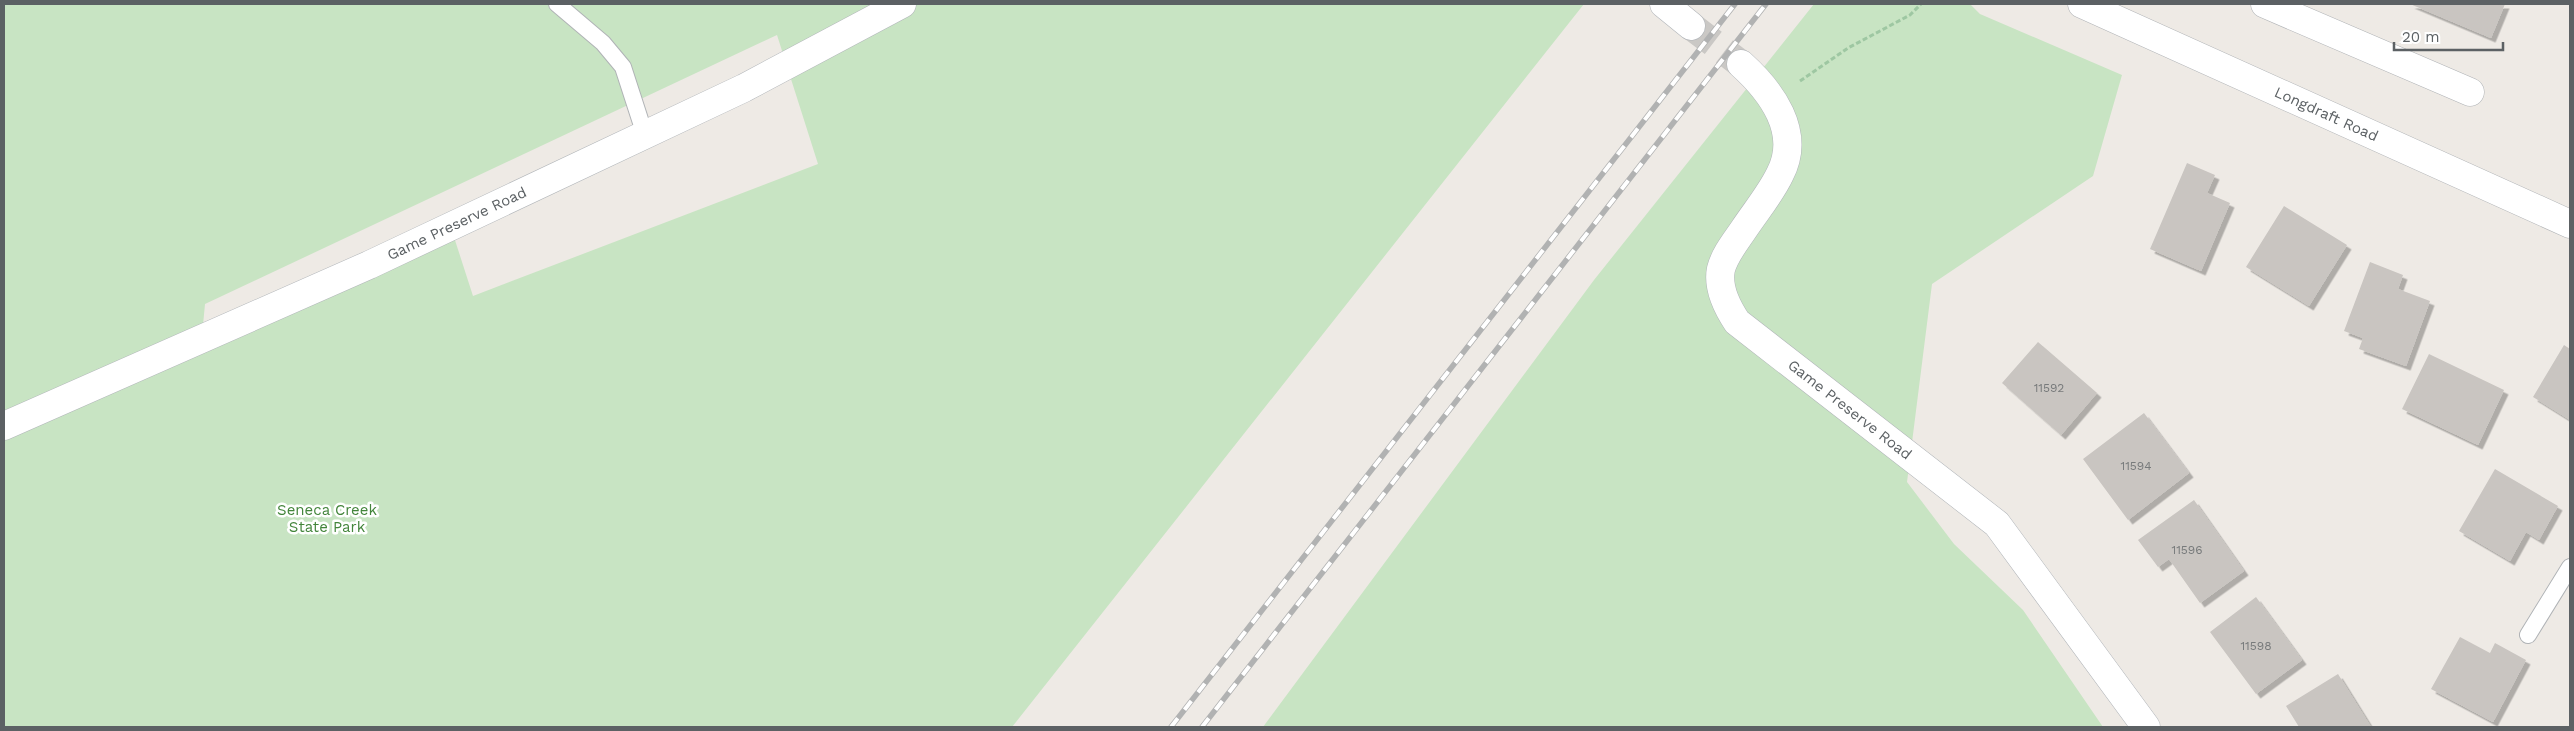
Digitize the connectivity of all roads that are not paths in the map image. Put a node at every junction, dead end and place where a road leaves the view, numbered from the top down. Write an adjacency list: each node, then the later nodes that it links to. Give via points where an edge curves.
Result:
1 (557, 4): 9 (lane, via 603,43 623,67)
2 (902, 4): 9 (street, Game Preserve Road, via 744,88)
3 (1664, 4): 6 (street)
4 (2082, 4): 10 (street, Longdraft Road)
5 (2265, 4): 8 (street)
6 (1691, 26)
7 (1741, 64): 14 (street, Game Preserve Road, via 1762,82 1774,101 1783,119 1786,154 1781,173 1721,269 1721,287 1727,308 1737,322 1997,524)
8 (2470, 92)
9 (645, 135): 11 (street, Game Preserve Road, via 369,265)
10 (2570, 224)
11 (4, 426)
12 (2570, 567): 13 (lane)
13 (2528, 635)
14 (2146, 727)

